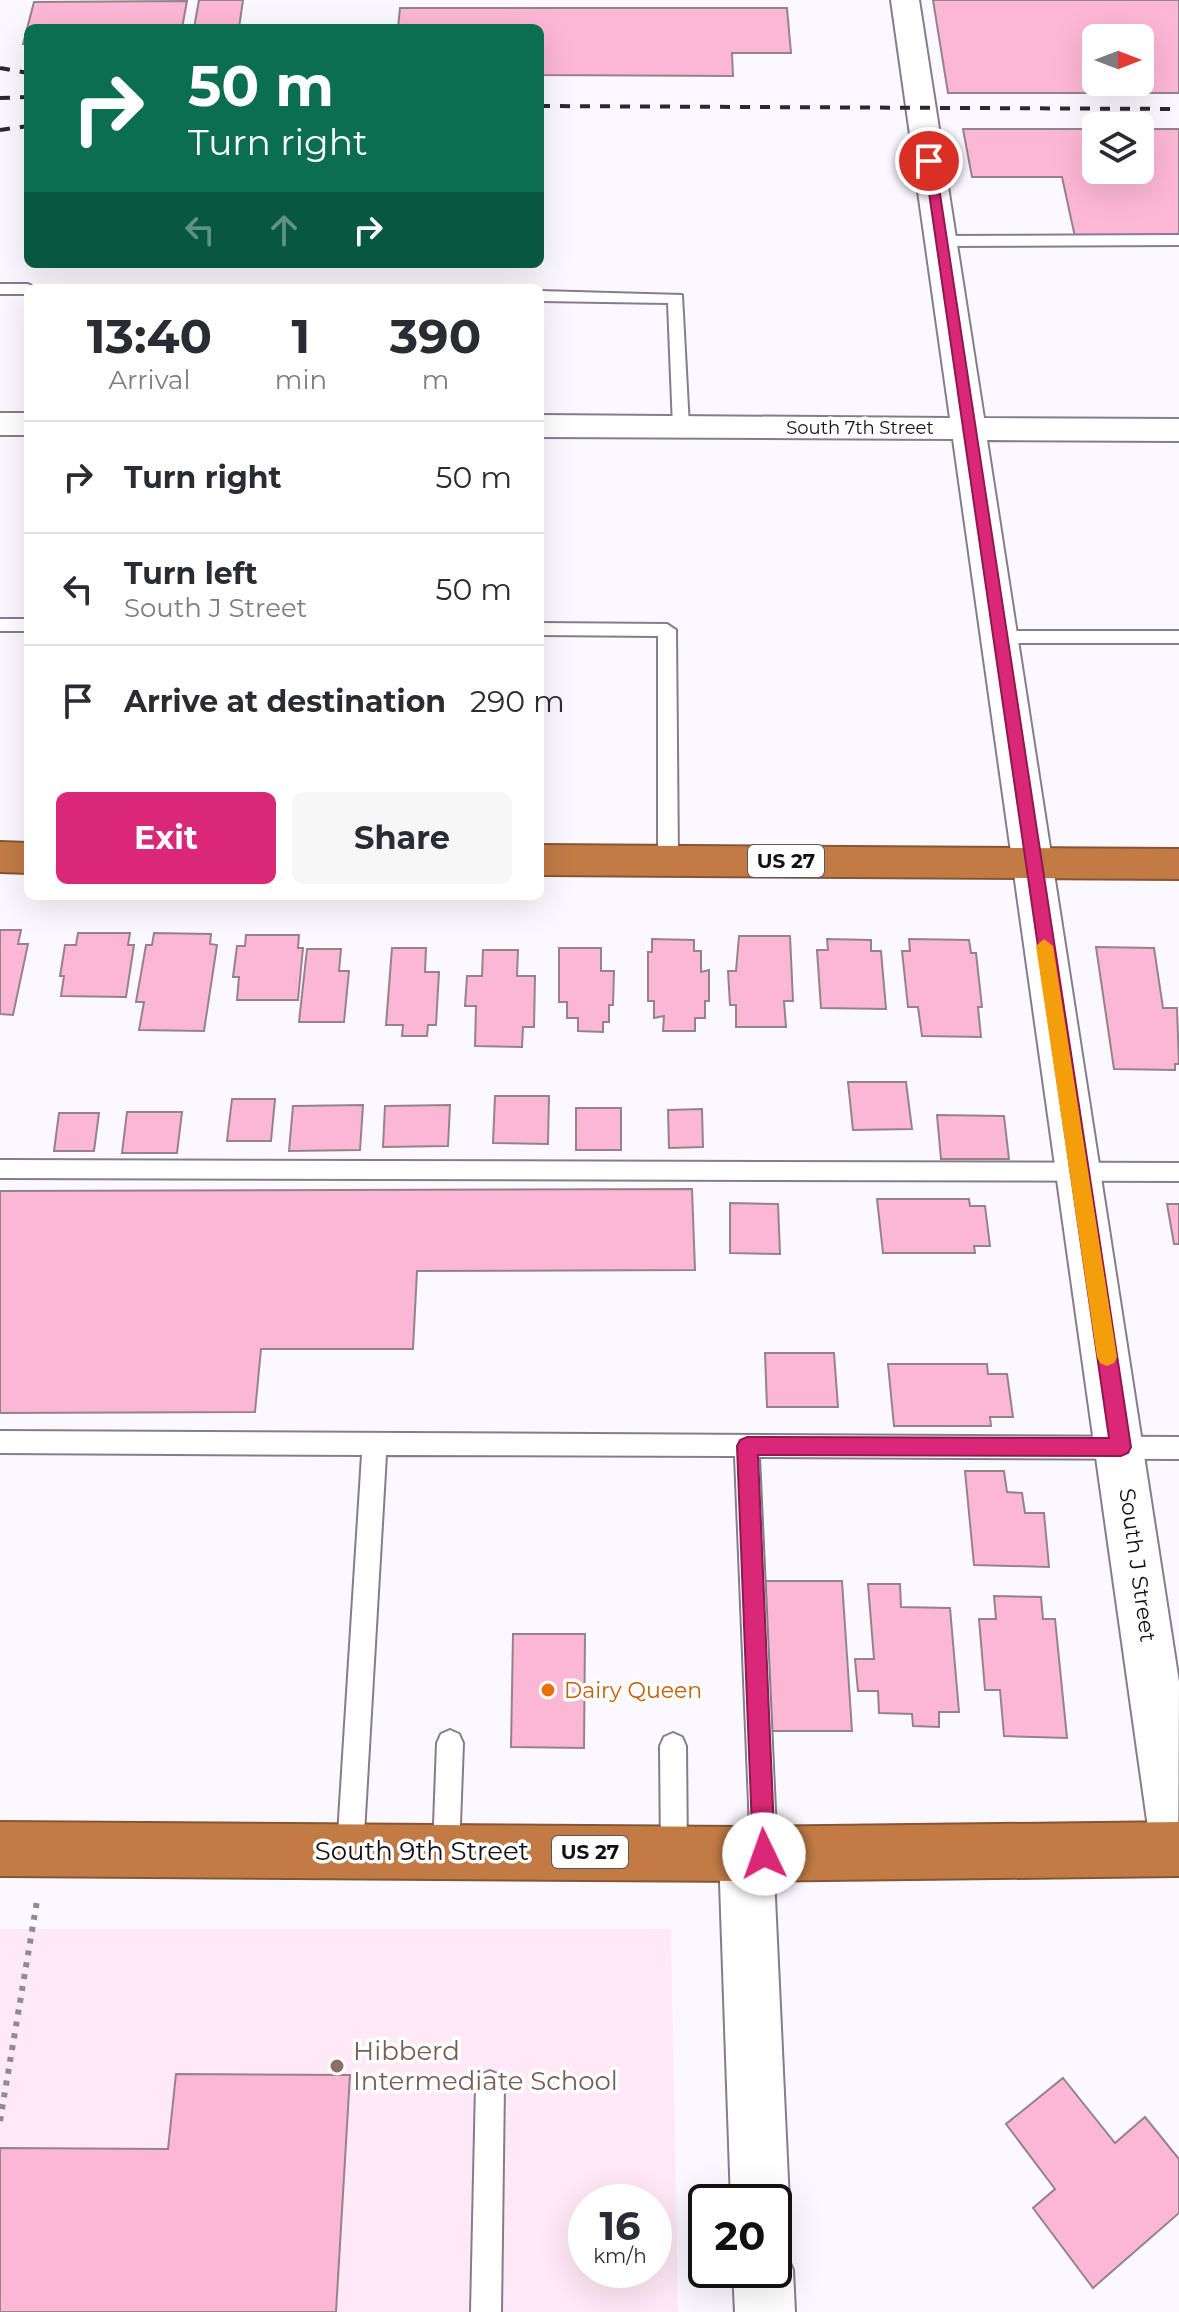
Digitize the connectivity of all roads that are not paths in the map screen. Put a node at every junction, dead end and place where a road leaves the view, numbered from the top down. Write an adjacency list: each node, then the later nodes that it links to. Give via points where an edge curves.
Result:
1 (905, 0): 3 (street, South J Street)
2 (1179, 240): 3 (lane)
3 (940, 241): 11 (street, South J Street)
4 (0, 289): 5 (lane)
5 (24, 289)
6 (544, 296): 10 (lane, via 676,298)
7 (0, 424): 8 (street)
8 (24, 424)
9 (544, 426): 10 (street, South 7th Street)
10 (681, 427): 11 (street, South 7th Street)
11 (968, 429): 12 (street, South 7th Street); 16 (street, South J Street)
12 (1179, 430)
13 (0, 625): 14 (lane)
14 (24, 625)
15 (544, 629): 21 (lane, via 667,630)
16 (998, 637): 17 (lane); 22 (street, South J Street)
17 (1179, 637)
18 (0, 857): 19 (highway)
19 (24, 858)
20 (544, 860): 21 (highway, US 27)
21 (668, 861): 22 (highway, US 27)
22 (1032, 863): 23 (highway, US 27); 25 (street, South J Street)
23 (1179, 864)
24 (0, 1169): 25 (lane)
25 (1078, 1171): 26 (lane); 30 (street, South J Street)
26 (1179, 1172)
27 (0, 1442): 28 (lane)
28 (375, 1444): 29 (lane); 36 (lane)
29 (747, 1446): 30 (lane); 39 (lane)
30 (1121, 1447): 31 (lane); 35 (street, South J Street)
31 (1179, 1448)
32 (450, 1743): 37 (lane)
33 (673, 1746): 38 (lane)
34 (23, 1849): 36 (highway, South 9th Street / US 27)
35 (1179, 1849): 39 (highway, South 9th Street / US 27)
36 (350, 1851): 37 (highway, South 9th Street / US 27)
37 (446, 1851): 38 (highway, South 9th Street / US 27)
38 (674, 1853): 39 (highway, South 9th Street / US 27)
39 (755, 1854): 41 (street)
40 (490, 2085): 43 (lane)
41 (760, 2184)
42 (764, 2288): 44 (street)
43 (486, 2312)
44 (765, 2312)

